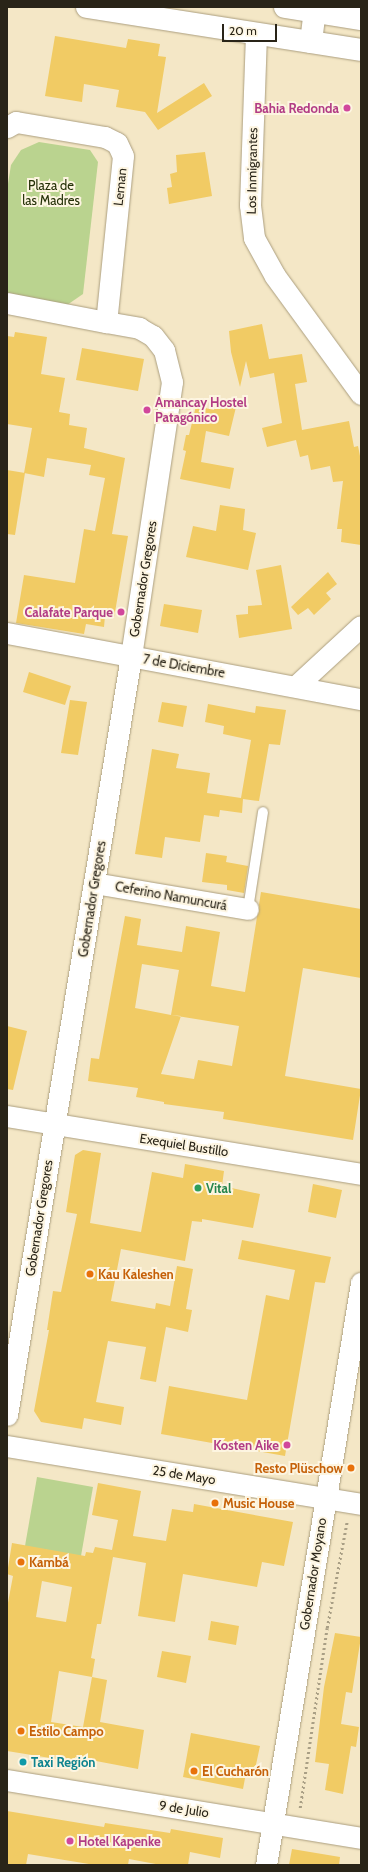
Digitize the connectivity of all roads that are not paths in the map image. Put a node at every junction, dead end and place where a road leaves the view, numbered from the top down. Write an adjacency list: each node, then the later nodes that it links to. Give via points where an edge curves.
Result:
1 (87, 7): 5 (main road)
2 (285, 7): 3 (main road)
3 (314, 9): 4 (main road); 6 (main road)
4 (361, 19)
5 (256, 34): 6 (main road); 11 (street, Los Inmigrantes, via 250,205 254,238 275,276)
6 (311, 42): 7 (main road)
7 (361, 50)
8 (7, 127): 10 (street, Leman, via 16,122 105,137 117,143 124,156)
9 (7, 303): 10 (street)
10 (106, 322): 14 (street, Gobernador Gregores, via 139,328 153,336 164,350 172,382)
11 (361, 394)
12 (361, 626): 15 (street)
13 (7, 633): 14 (street, 7 de Diciembre)
14 (131, 656): 15 (street, 7 de Diciembre); 18 (street, Gobernador Gregores)
15 (296, 686): 16 (street, 7 de Diciembre)
16 (361, 699)
17 (263, 812): 19 (lane)
18 (94, 883): 19 (street, Ceferino Namuncurá); 21 (street, Gobernador Gregores)
19 (248, 909)
20 (7, 1116): 21 (street, Exequiel Bustillo)
21 (55, 1123): 22 (street, Exequiel Bustillo); 24 (street, Gobernador Gregores)
22 (361, 1174)
23 (361, 1283): 26 (street, Gobernador Moyano)
24 (7, 1415)
25 (7, 1446): 26 (street, 25 de Mayo)
26 (326, 1498): 27 (street, 25 de Mayo); 29 (street, Gobernador Moyano)
27 (356, 1503)
28 (7, 1780): 29 (street, 9 de Julio)
29 (272, 1824): 30 (street, 9 de Julio); 31 (street, Gobernador Moyano)
30 (361, 1838)
31 (266, 1865)

